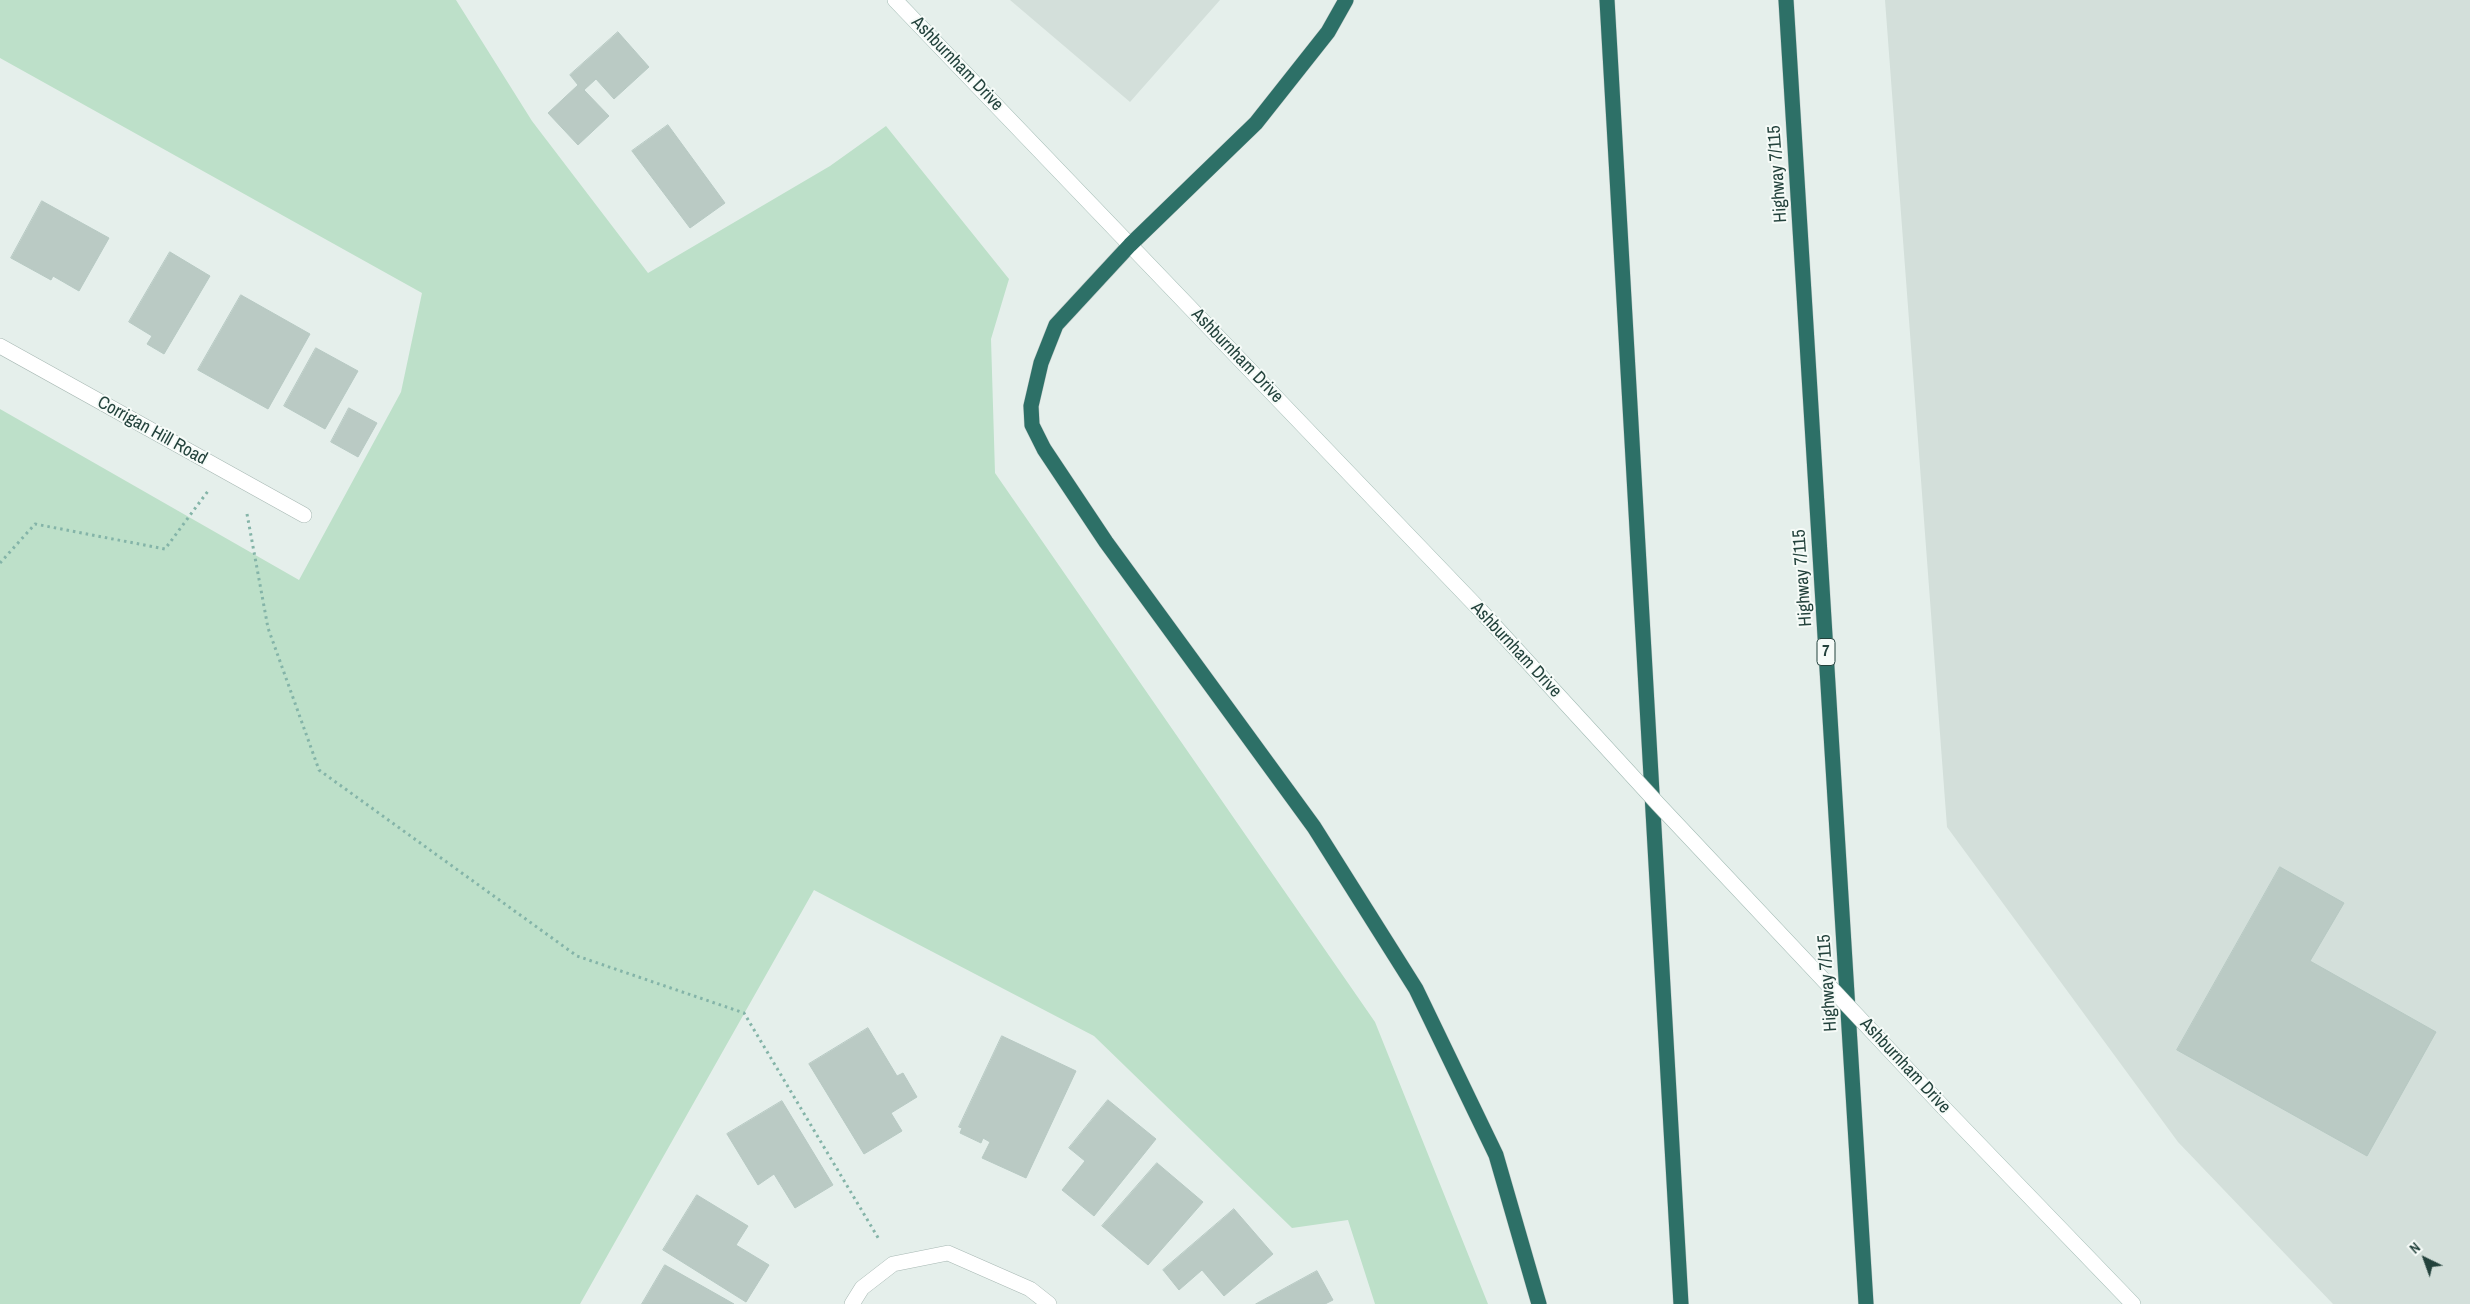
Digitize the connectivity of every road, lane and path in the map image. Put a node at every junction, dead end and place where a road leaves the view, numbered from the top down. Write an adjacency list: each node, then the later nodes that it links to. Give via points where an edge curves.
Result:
1 (895, 0): 5 (main road, Ashburnham Drive)
2 (1346, 0): 5 (highway, via 1328,32 1256,123)
3 (1607, 0): 15 (highway)
4 (1786, 0): 16 (highway, Highway 7/115 / 7)
5 (1130, 245): 14 (highway, via 1056,325 1041,362 1031,406 1032,425 1044,449 1106,542 1314,827 1416,990 1496,1155); 17 (main road, Ashburnham Drive, bridge, via 1481,611 1944,1108)
6 (0, 346): 7 (main road, Corrigan Hill Road)
7 (224, 470): 8 (main road, Corrigan Hill Road); 10 (path, via 165,549 35,524)
8 (240, 479): 9 (main road, Corrigan Hill Road); 11 (path, via 268,628 320,770 577,956 744,1013)
9 (304, 515)
10 (0, 563)
11 (893, 1264): 12 (main road, via 862,1288); 13 (main road, via 948,1253 1030,1289)
12 (852, 1304)
13 (1049, 1304)
14 (1539, 1304)
15 (1681, 1304)
16 (1866, 1304)
17 (2133, 1304)

